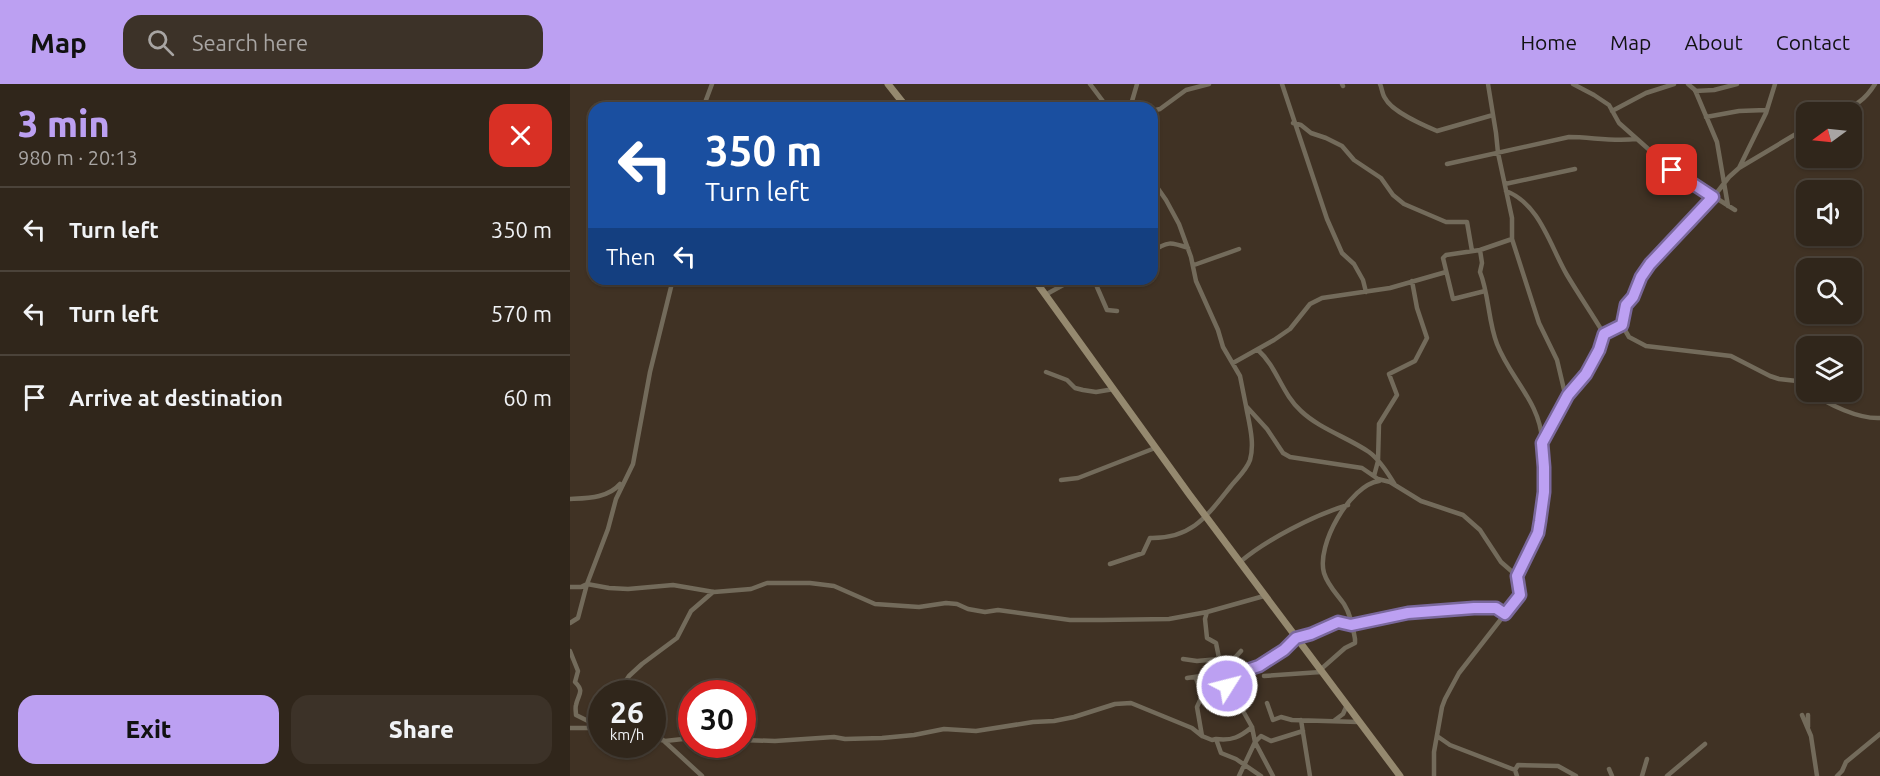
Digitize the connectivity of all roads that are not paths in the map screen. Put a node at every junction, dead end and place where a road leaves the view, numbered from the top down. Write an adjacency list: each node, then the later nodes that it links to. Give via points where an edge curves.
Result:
1 (712, 84): 17 (street)
2 (888, 84): 18 (street)
3 (1090, 84): 19 (street)
4 (1137, 84): 20 (street)
5 (1209, 84): 22 (street, via 1186,90)
6 (1282, 84): 27 (street)
7 (1380, 84): 25 (street, via 1385,99 1416,122 1437,131)
8 (1488, 84): 25 (street)
9 (1573, 84): 24 (street, via 1609,105)
10 (1674, 84): 15 (street)
11 (1688, 84): 16 (street)
12 (1737, 84): 16 (street)
13 (1775, 84): 23 (street)
14 (1875, 84): 21 (street)
15 (1654, 87): 24 (street)
16 (1695, 91): 26 (street)
17 (705, 102)
18 (902, 102)
19 (1104, 102)
20 (1132, 102)
21 (1861, 102)
22 (1158, 110)
23 (1766, 110): 26 (street); 32 (street)
24 (1612, 111): 29 (street)
25 (1493, 115): 30 (street)
26 (1706, 117): 34 (street, via 1717,142)
27 (1293, 123): 46 (street, via 1342,146 1354,160 1381,178 1404,204 1446,222 1467,222); 55 (street, via 1327,219 1342,253 1364,279)
28 (1796, 134): 32 (street)
29 (1636, 139): 30 (street, via 1569,137); 38 (street, via 1672,170)
30 (1498, 153): 31 (street); 35 (street)
31 (1447, 164)
32 (1739, 168): 34 (street)
33 (1575, 169): 35 (street)
34 (1724, 183): 38 (street); 39 (street)
35 (1505, 184): 37 (street)
36 (1158, 189): 43 (street, via 1174,212)
37 (1506, 191): 41 (street); 59 (street, via 1517,195 1547,232 1554,251)
38 (1713, 197): 39 (street); 58 (street, via 1650,264 1626,305)
39 (1728, 206): 40 (street)
40 (1735, 210)
41 (1512, 239): 45 (street); 65 (street, via 1539,323 1557,360)
42 (1158, 248): 43 (street, via 1172,243)
43 (1188, 248): 47 (street)
44 (1239, 249): 47 (street)
45 (1480, 250): 46 (street); 54 (street)
46 (1472, 251): 48 (street, via 1446,255)
47 (1194, 265): 61 (street, via 1200,293)
48 (1446, 272): 49 (street); 54 (street, via 1453,299)
49 (1412, 281): 55 (street); 71 (street, via 1426,338 1415,361 1389,374 1397,395 1379,424)
50 (672, 285): 73 (street, via 650,372 637,451)
51 (1038, 285): 56 (street)
52 (1064, 285): 56 (street)
53 (1098, 285): 57 (street, via 1107,310)
54 (1485, 291): 69 (street, via 1496,341 1532,403)
55 (1366, 292): 60 (street, via 1322,298 1310,304 1290,329)
56 (1046, 295): 64 (street)
57 (1117, 311)
58 (1622, 325): 59 (street); 63 (street, via 1629,336 1646,346 1731,356 1770,376)
59 (1604, 334): 65 (street, via 1586,374)
60 (1258, 350): 61 (street); 71 (street, via 1300,410)
61 (1233, 363): 67 (street)
62 (1046, 372): 64 (street, via 1083,390)
63 (1796, 381)
64 (1114, 389): 70 (street)
65 (1566, 398): 69 (street)
66 (1828, 402): 68 (street, via 1860,417)
67 (1246, 406): 72 (street, via 1290,457 1362,468); 79 (street, via 1252,440 1249,461)
68 (1880, 418)
69 (1542, 443): 82 (street, via 1544,492 1538,533)
70 (1155, 448): 74 (street, via 1078,478); 79 (street)
71 (1378, 461): 72 (street); 76 (street)
72 (1374, 476): 75 (street)
73 (624, 480): 77 (street, via 614,491); 83 (street)
74 (1061, 480)
75 (1384, 481): 76 (street); 78 (street, via 1362,487)
76 (1395, 485): 82 (street, via 1421,501 1463,516 1480,530 1501,562)
77 (570, 499)
78 (1348, 505): 80 (street, via 1327,511 1259,546); 90 (street, via 1326,544 1323,572)
79 (1206, 518): 80 (street); 81 (street, via 1167,539 1150,538 1143,553)
80 (1239, 562): 86 (street)
81 (1110, 564)
82 (1517, 576): 88 (street, via 1520,595)
83 (587, 584): 84 (street); 85 (street, via 628,589 673,585); 89 (street, via 578,618)
84 (570, 586)
85 (714, 592): 87 (street, via 751,589 767,583 810,583 834,586 875,604 919,607 946,603 985,612 998,610 1070,620 1140,621); 102 (street, via 691,611 677,638)
86 (1264, 596): 87 (street); 91 (street)
87 (1207, 612): 95 (street, via 1207,638 1216,644)
88 (1505, 614): 90 (street, via 1496,608 1474,608 1408,613); 119 (street, via 1460,673 1442,707)
89 (570, 623)
90 (1352, 624): 91 (street, via 1338,622); 96 (street, via 1355,643)
91 (1296, 638): 96 (street); 98 (street, via 1259,666)
92 (570, 651): 103 (street, via 578,671)
93 (1241, 651): 98 (street, via 1231,662)
94 (1184, 659): 95 (street)
95 (1219, 659): 97 (street)
96 (1321, 671): 99 (street); 105 (street)
97 (1222, 673): 98 (street); 101 (street)
98 (1232, 675): 112 (street, via 1227,680 1229,694)
99 (1264, 676)
100 (1187, 678): 101 (street)
101 (1196, 678): 118 (street, via 1202,696 1197,707)
102 (626, 680)
103 (573, 681): 110 (street, via 581,687 582,694 576,715)
104 (1267, 703): 108 (street, via 1273,720)
105 (1347, 705): 109 (street); 111 (street)
106 (1802, 715): 115 (street)
107 (1808, 715): 115 (street)
108 (1301, 720): 109 (street); 116 (street)
109 (1335, 720): 111 (street)
110 (588, 721)
111 (1358, 722): 134 (street)
112 (1252, 727): 120 (street, via 1230,741); 122 (street)
113 (570, 728): 114 (street)
114 (588, 728)
115 (1808, 730): 140 (street)
116 (1303, 731): 122 (street, via 1271,741 1261,736); 133 (street)
117 (1880, 734): 141 (street, via 1845,762)
118 (1202, 736): 120 (street); 121 (street, via 1192,728 1131,703 1054,721 976,731 944,729 882,738)
119 (1437, 736): 128 (street, via 1449,745); 135 (street)
120 (1216, 739): 126 (street, via 1221,753)
121 (756, 740)
122 (1255, 742): 126 (street); 132 (street)
123 (666, 743): 129 (street)
124 (1705, 744): 139 (street)
125 (1647, 759): 138 (street)
126 (1244, 764): 130 (street); 131 (street)
127 (1609, 769): 137 (street)
128 (1516, 773): 136 (street, via 1521,764 1549,765)
129 (702, 776)
130 (1239, 776)
131 (1262, 776)
132 (1273, 776)
133 (1310, 776)
134 (1400, 776)
135 (1434, 776)
136 (1576, 776)
137 (1612, 776)
138 (1642, 776)
139 (1667, 776)
140 (1817, 776)
141 (1837, 776)

